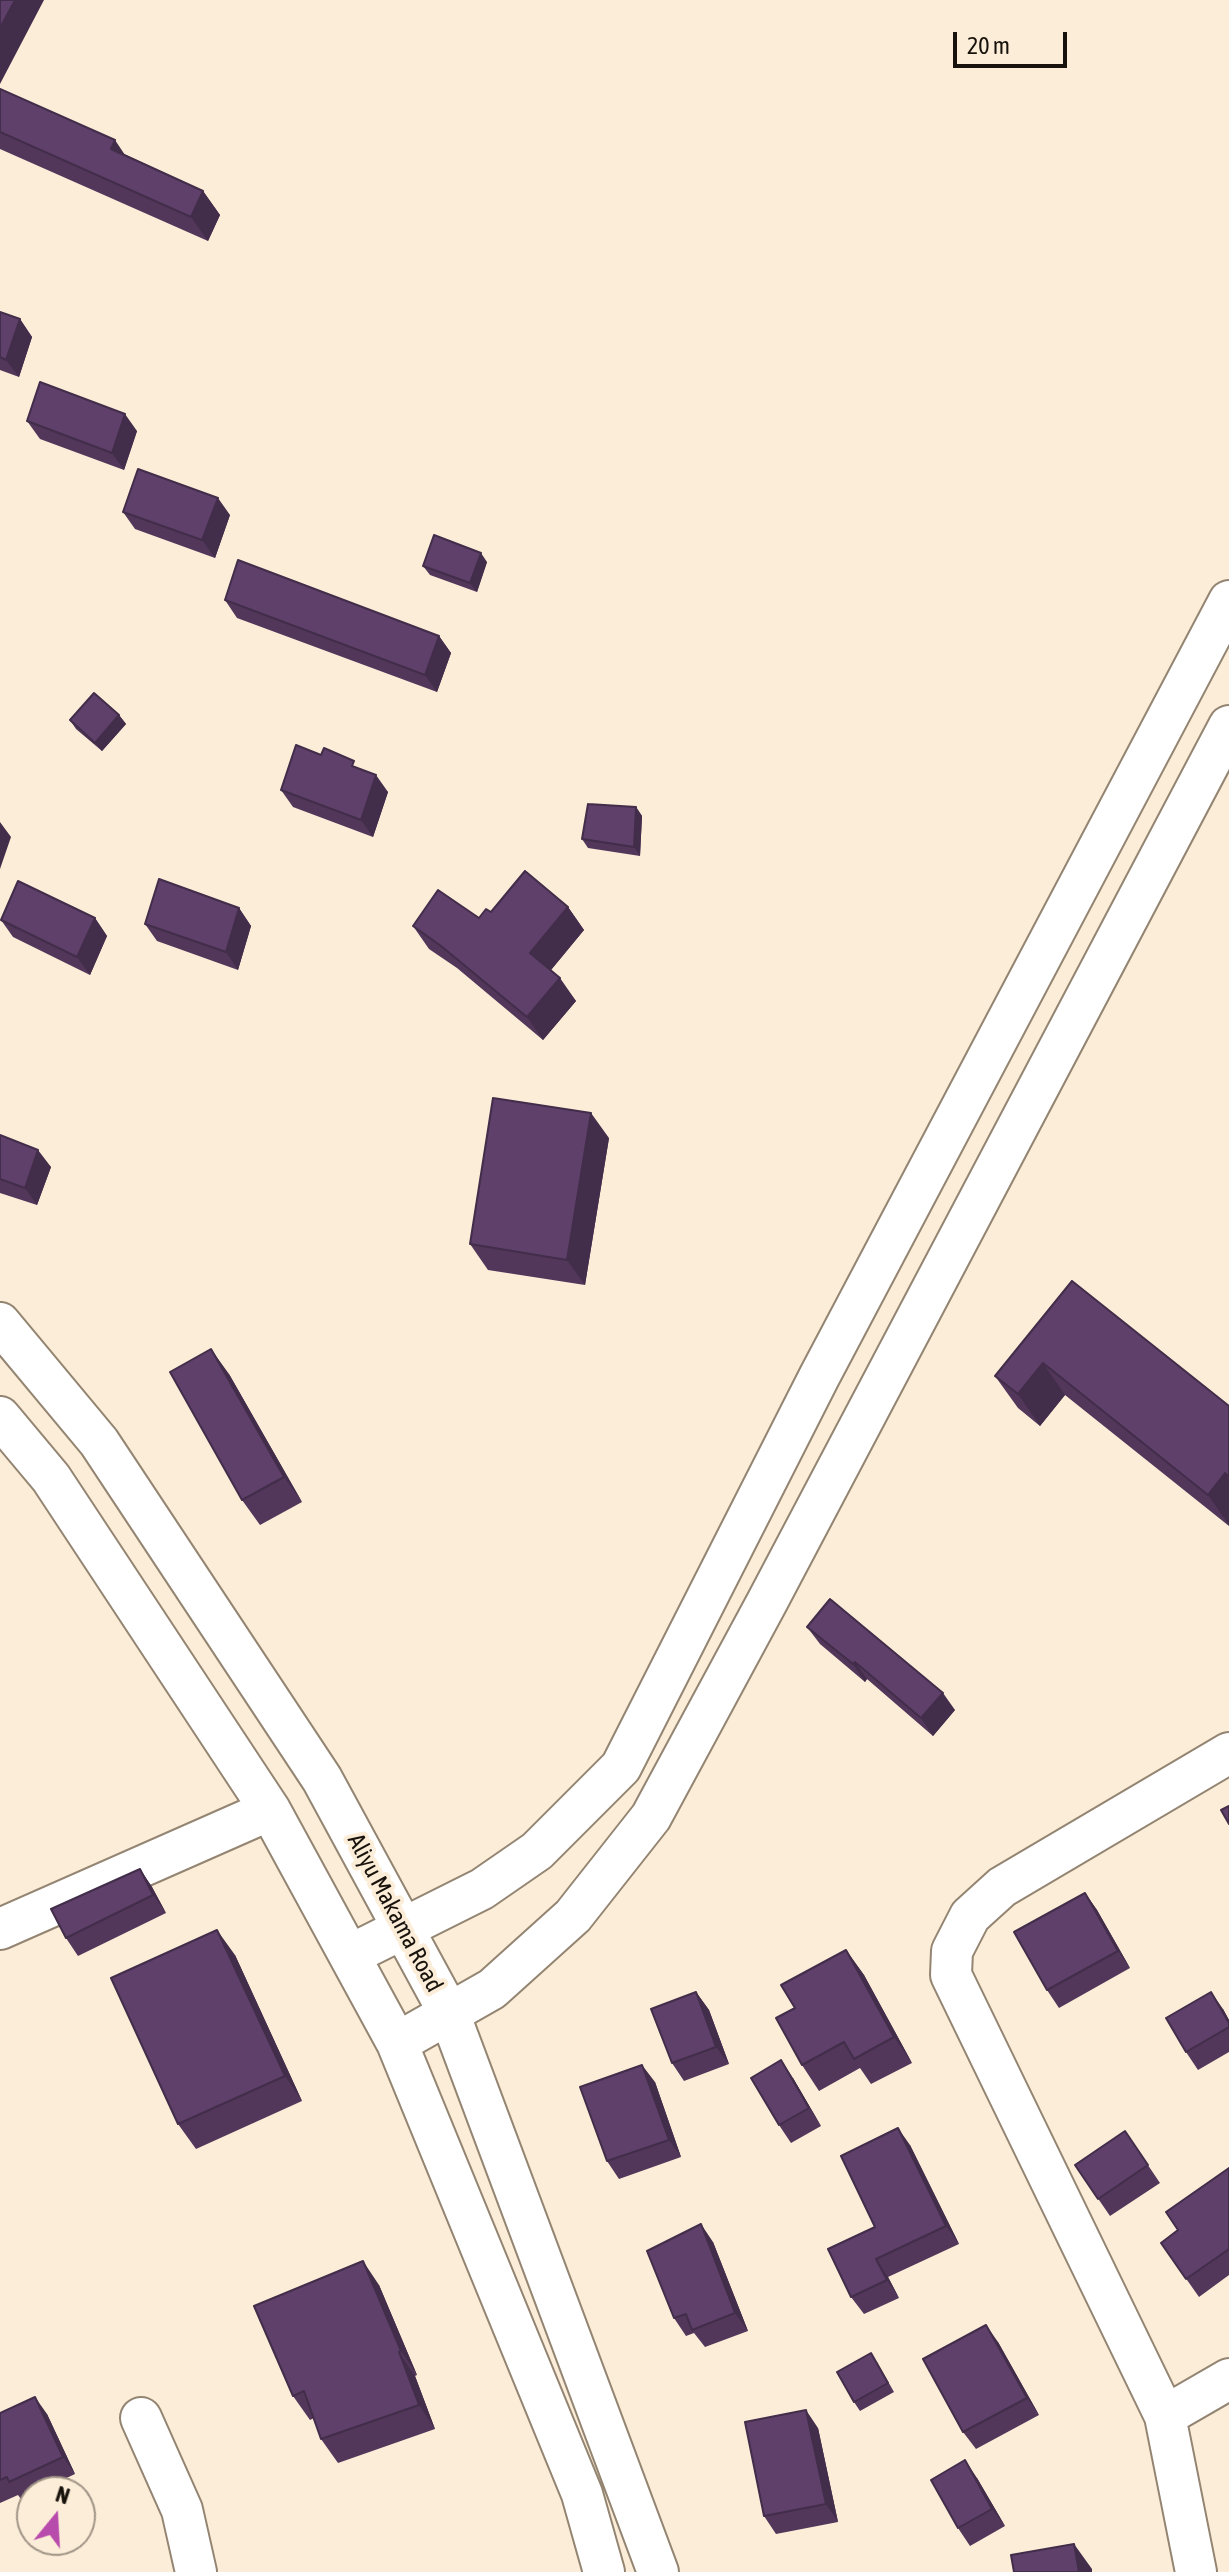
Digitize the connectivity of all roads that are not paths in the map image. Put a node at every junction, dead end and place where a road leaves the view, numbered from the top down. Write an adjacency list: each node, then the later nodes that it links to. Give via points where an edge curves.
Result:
1 (1229, 601): 7 (street, via 819,1377 621,1767 537,1851 482,1889)
2 (1229, 726): 10 (street, via 651,1817 573,1916 492,1989)
3 (0, 1323): 7 (street, Aliyu Makama Road, via 99,1442 322,1779)
4 (0, 1417): 6 (street, via 51,1478)
5 (1229, 1753): 13 (street, via 1002,1887 970,1916 952,1951 951,1975)
6 (270, 1810): 8 (street); 9 (street)
7 (404, 1928): 9 (street); 10 (street, Aliyu Makama Road)
8 (0, 1929)
9 (350, 1955): 11 (street)
10 (449, 2013): 11 (street); 17 (street, Aliyu Makama Road)
11 (397, 2043): 16 (street, via 582,2494)
12 (1229, 2379): 13 (street)
13 (1165, 2416): 18 (street)
14 (141, 2418): 15 (street, via 182,2510)
15 (196, 2572)
16 (604, 2572)
17 (658, 2572)
18 (1196, 2572)

